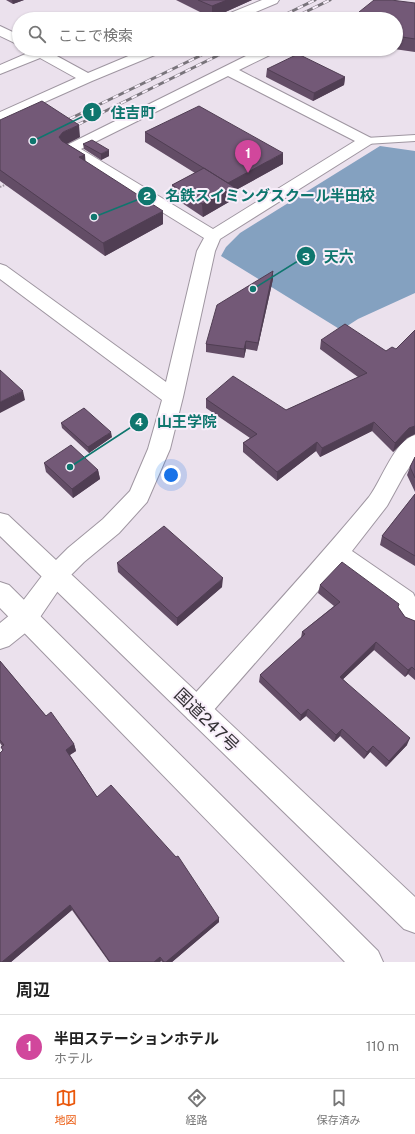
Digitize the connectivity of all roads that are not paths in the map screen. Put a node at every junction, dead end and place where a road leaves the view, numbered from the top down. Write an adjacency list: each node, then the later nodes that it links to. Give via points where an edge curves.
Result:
1 (273, 0): 2 (main road)
2 (245, 12)
3 (0, 30): 4 (main road)
4 (12, 37)
5 (27, 56): 9 (main road)
6 (46, 56): 11 (main road)
7 (140, 56): 11 (main road)
8 (256, 56): 10 (main road)
9 (0, 70)
10 (227, 70): 14 (main road); 15 (main road, via 70,149)
11 (87, 78): 12 (main road)
12 (0, 118)
13 (415, 138): 14 (lane)
14 (366, 141): 15 (main road)
15 (213, 236): 17 (main road, via 206,251)
16 (0, 270): 17 (main road)
17 (173, 397): 21 (main road, via 159,450 139,496 111,526)
18 (415, 443): 20 (main road, via 396,469 379,500)
19 (0, 522): 21 (main road, 国道247号)
20 (336, 553): 23 (main road, via 404,600); 26 (main road)
21 (56, 575): 24 (main road); 26 (main road, 国道247号)
22 (0, 592): 24 (main road)
23 (415, 617)
24 (25, 618): 25 (main road); 28 (main road)
25 (0, 638)
26 (197, 710): 27 (main road, 国道247号)
27 (415, 918)
28 (367, 962)

